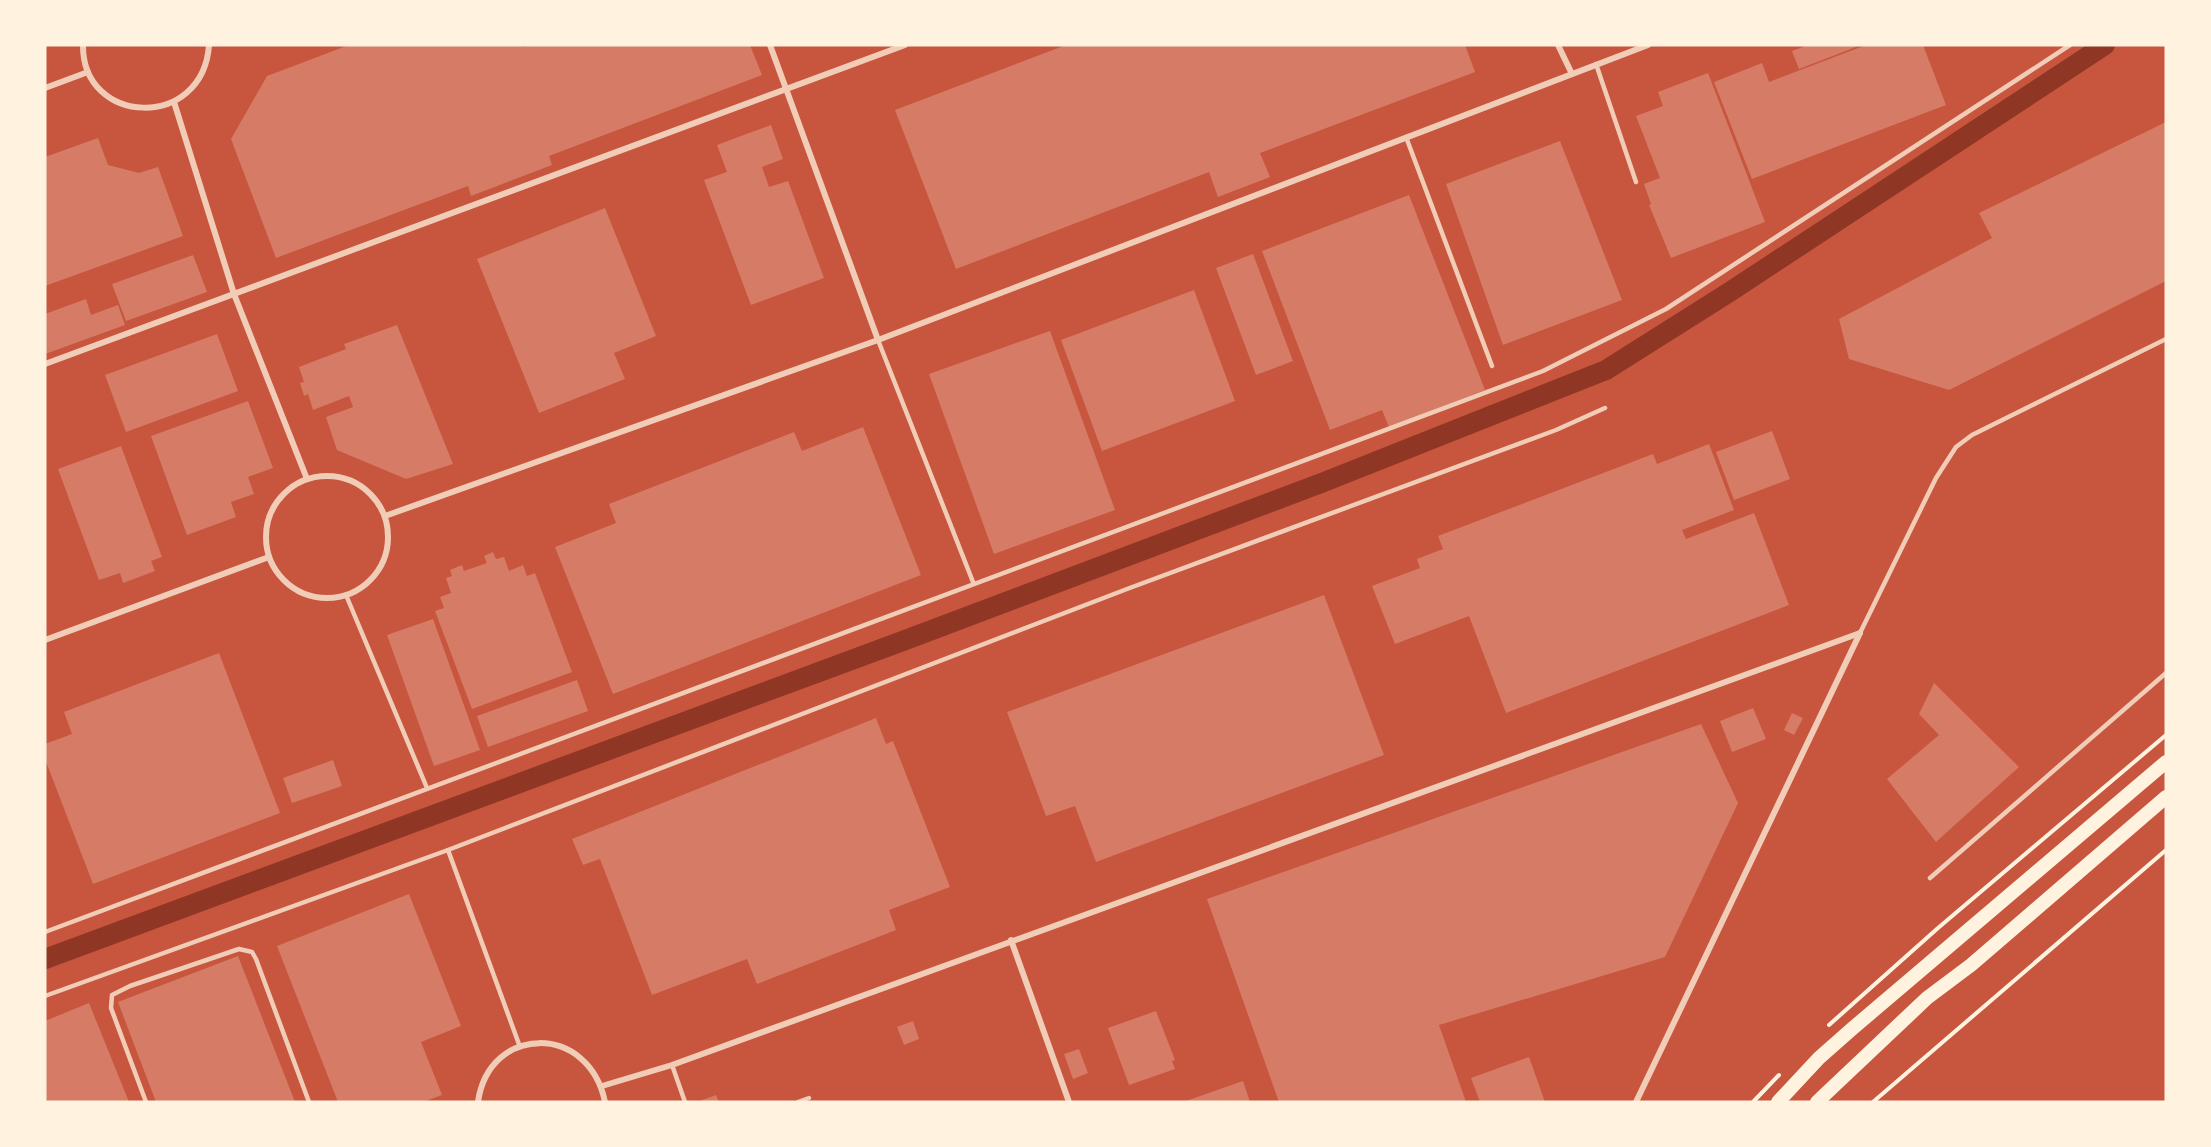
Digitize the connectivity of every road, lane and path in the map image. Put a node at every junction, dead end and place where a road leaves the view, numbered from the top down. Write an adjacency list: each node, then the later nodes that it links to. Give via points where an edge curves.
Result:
1 (83, 45): 9 (street)
2 (209, 45): 13 (street, via 201,77)
3 (770, 45): 12 (street)
4 (905, 45): 12 (street)
5 (1558, 45): 10 (street)
6 (1648, 45): 8 (street)
7 (2070, 45): 25 (lane, via 1666,309 1593,347 1491,391)
8 (1596, 64): 10 (street); 15 (lane)
9 (88, 72): 11 (street); 13 (street, via 100,89 135,108 155,108)
10 (1572, 74): 14 (street)
11 (45, 88)
12 (786, 89): 16 (street); 18 (street)
13 (174, 102): 16 (street)
14 (1406, 137): 18 (street); 20 (lane)
15 (1636, 182)
16 (234, 294): 19 (street); 22 (street)
17 (2166, 339): 27 (lane, via 1972,435 1956,447 1936,478)
18 (878, 340): 23 (street); 25 (lane)
19 (45, 364)
20 (1492, 366)
21 (1605, 408): 34 (lane, via 1556,430 1127,589)
22 (307, 479): 23 (street, via 326,476 353,482 375,500); 24 (street, via 283,495 268,520)
23 (385, 516): 26 (street, via 386,554 377,572)
24 (269, 557): 26 (street, via 278,574 300,591 328,598); 28 (street)
25 (973, 582): 32 (lane, via 555,743)
26 (346, 595): 32 (lane)
27 (1860, 633): 38 (street); 53 (street)
28 (45, 640)
29 (2166, 673): 36 (lane)
30 (2166, 735): 40 (path, via 1938,928)
31 (2166, 762): 55 (highway, via 1862,1020)
32 (427, 788): 37 (lane)
33 (2166, 798): 56 (highway, via 1927,998)
34 (448, 850): 39 (lane); 41 (lane)
35 (2166, 850): 57 (path)
36 (1930, 878)
37 (45, 932)
38 (1011, 940): 42 (street); 52 (street)
39 (45, 996)
40 (1825, 1030)
41 (520, 1047): 44 (street, via 540,1043 578,1054 593,1068); 48 (street, via 502,1056 489,1071)
42 (672, 1065): 44 (street); 50 (lane)
43 (1782, 1071): 54 (path)
44 (602, 1086): 49 (street)
45 (809, 1098): 51 (lane)
46 (146, 1102): 47 (lane, via 111,1008 112,995 239,949 252,952 256,959)
47 (309, 1102)
48 (478, 1102)
49 (605, 1102)
50 (685, 1102)
51 (798, 1102)
52 (1069, 1102)
53 (1636, 1102)
54 (1753, 1102)
55 (1778, 1102)
56 (1817, 1102)
57 (1873, 1102)

